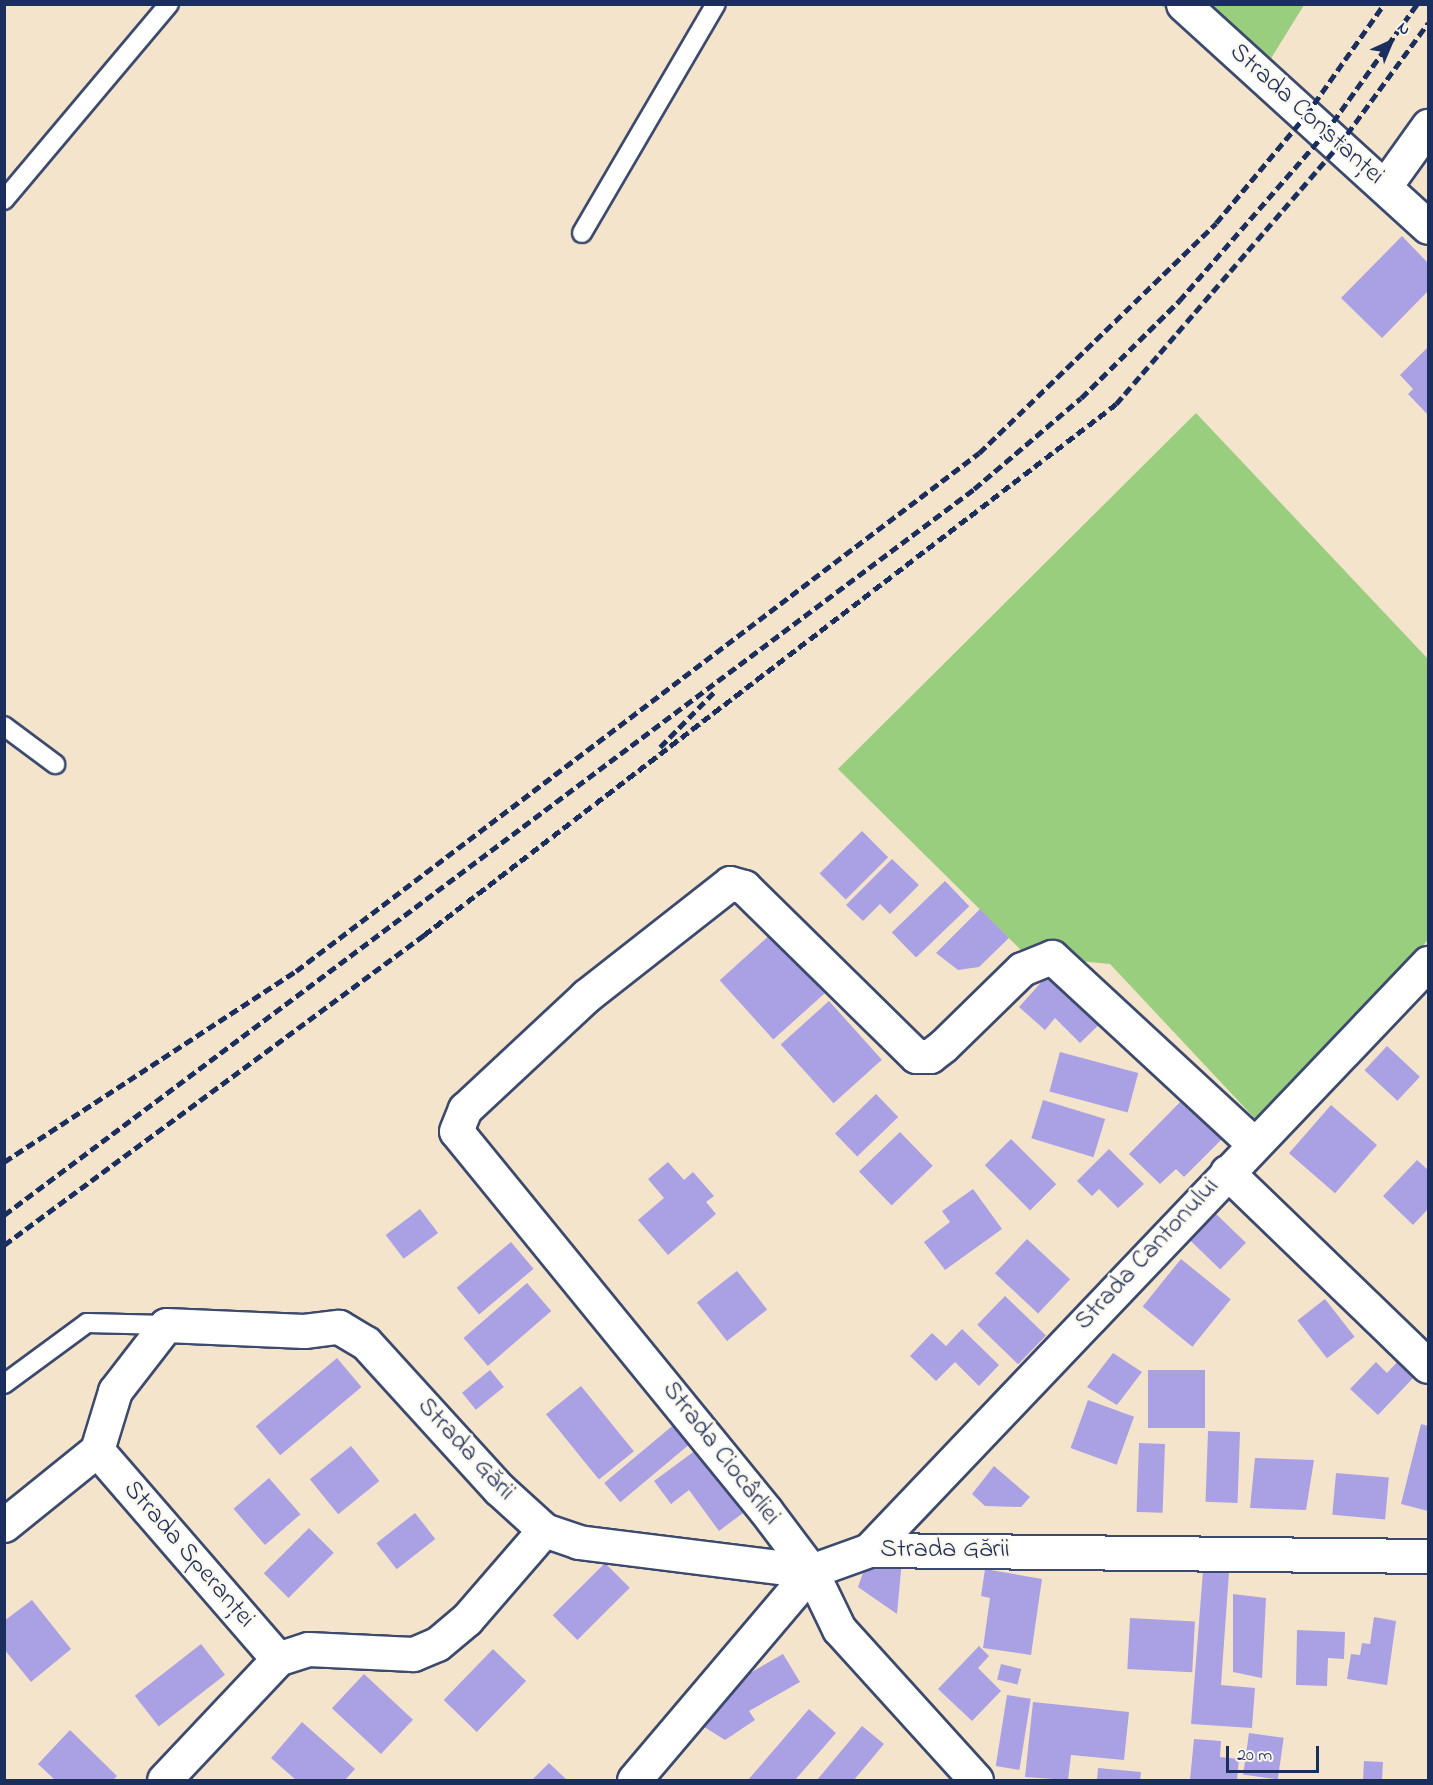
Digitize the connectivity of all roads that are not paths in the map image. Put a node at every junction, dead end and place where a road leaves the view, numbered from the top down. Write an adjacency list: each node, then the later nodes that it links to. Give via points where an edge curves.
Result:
1 (169, 4): 6 (lane)
2 (716, 4): 8 (lane)
3 (1183, 4): 5 (street, Strada Constanței)
4 (1428, 126): 5 (street)
5 (1385, 186): 7 (street, Strada Constanței)
6 (4, 200)
7 (1428, 226)
8 (582, 232)
9 (4, 726): 10 (lane)
10 (55, 764)
11 (1428, 963): 12 (street, Strada Cantonului)
12 (1253, 1143): 13 (street, Strada Cantonului); 22 (street, Strada Ciocârliei, via 1052,957 1022,969 930,1056 916,1056 744,887 730,883 525,1048 465,1109 456,1131)
13 (1227, 1172): 15 (street); 20 (street, Strada Cantonului)
14 (166, 1325): 16 (lane, via 87,1323); 17 (street, via 115,1391 107,1429); 19 (street, Strada Gării, via 304,1331 339,1327 366,1343 499,1489)
15 (1428, 1366)
16 (4, 1384)
17 (97, 1450): 18 (street); 23 (street, Strada Speranței)
18 (4, 1525)
19 (544, 1530): 22 (street, Strada Gării, via 578,1542); 23 (street, via 467,1619 437,1644 413,1654 308,1649)
20 (869, 1550): 21 (street, Strada Gării); 22 (street, Strada Gării)
21 (1428, 1556)
22 (812, 1571): 25 (street); 26 (street, Strada Ciocârliei, via 839,1629)
23 (278, 1659): 24 (street)
24 (164, 1780)
25 (634, 1780)
26 (976, 1780)

